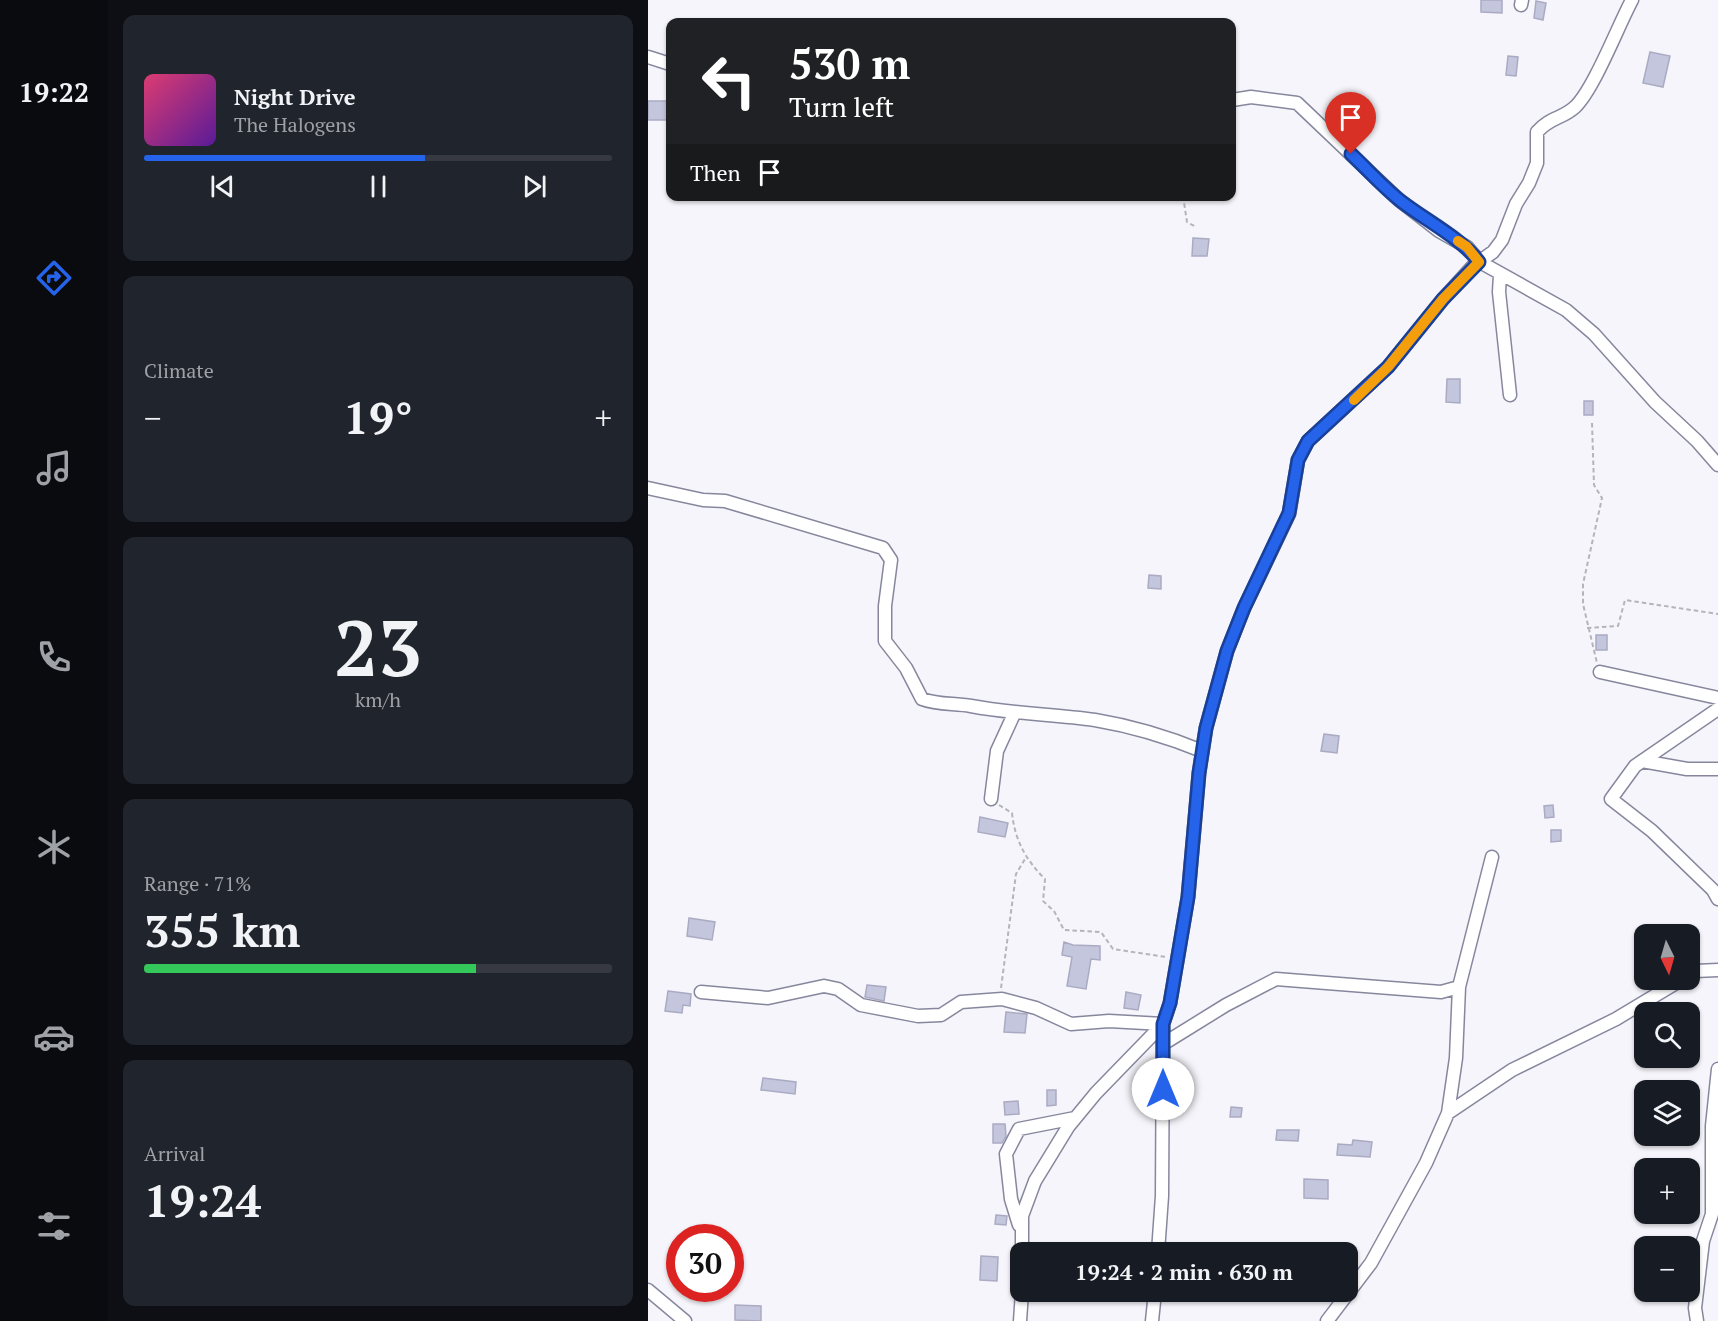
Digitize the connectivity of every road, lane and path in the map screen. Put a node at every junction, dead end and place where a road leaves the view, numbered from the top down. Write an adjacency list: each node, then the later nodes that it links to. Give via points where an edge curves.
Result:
1 (1632, 0): 7 (street, via 1595,77 1575,107 1546,121 1537,132 1537,163 1529,183 1502,240)
2 (648, 57): 3 (street)
3 (666, 63)
4 (1236, 100): 7 (street, via 1297,103 1399,200 1467,247)
5 (1184, 201): 6 (path, via 1187,222)
6 (1196, 227)
7 (1479, 262): 8 (street); 19 (street, via 1388,367 1308,441 1298,460 1289,513 1227,651)
8 (1500, 275): 9 (street, via 1498,292); 11 (street, via 1566,310 1594,334 1654,402)
9 (1510, 395)
10 (1592, 423): 14 (path, via 1594,485 1602,498 1583,584)
11 (1718, 465)
12 (648, 488): 18 (street, via 725,501 883,548 891,560 885,640 922,699)
13 (1718, 614): 14 (path, via 1625,600 1618,626)
14 (1587, 628): 15 (path)
15 (1600, 672): 16 (street)
16 (1718, 698)
17 (1718, 709): 20 (street)
18 (1014, 714): 19 (street, via 1095,720 1170,738); 22 (street, via 997,751)
19 (1202, 751): 26 (street)
20 (1642, 761): 21 (street, via 1687,769); 25 (street, via 1611,799 1652,831)
21 (1718, 769)
22 (991, 799): 24 (path, via 1012,813 1013,828)
23 (1492, 857): 29 (street)
24 (1025, 859): 26 (path, via 1044,879 1043,902 1054,911 1064,930 1101,932 1113,949); 32 (path, via 1016,874 1009,916 1000,979)
25 (1718, 898)
26 (1178, 958): 33 (street)
27 (1718, 970): 28 (street)
28 (1700, 971)
29 (1459, 987): 34 (street, via 1441,992 1276,979); 36 (street, via 1456,1058)
30 (1664, 990): 36 (street, via 1616,1019 1512,1070)
31 (701, 992): 32 (street, via 768,998 824,986 838,989 861,1005 918,1016 941,1015 961,1002)
32 (1002, 999): 33 (street, via 1036,1008 1071,1024)
33 (1163, 1024): 34 (street); 37 (street)
34 (1163, 1044): 40 (street)
35 (1718, 1069): 48 (street, via 1712,1126 1712,1214 1703,1241)
36 (1448, 1113): 47 (street, via 1371,1263)
37 (1076, 1118): 38 (street, via 1035,1181 1022,1216); 38 (street, via 1019,1129 1006,1154 1011,1199)
38 (1022, 1232): 39 (street)
39 (1022, 1242)
40 (1159, 1242)
41 (648, 1290): 44 (street)
42 (1021, 1302): 45 (street)
43 (1154, 1302): 46 (street)
44 (685, 1321)
45 (1020, 1321)
46 (1152, 1321)
47 (1327, 1321)
48 (1697, 1321)

